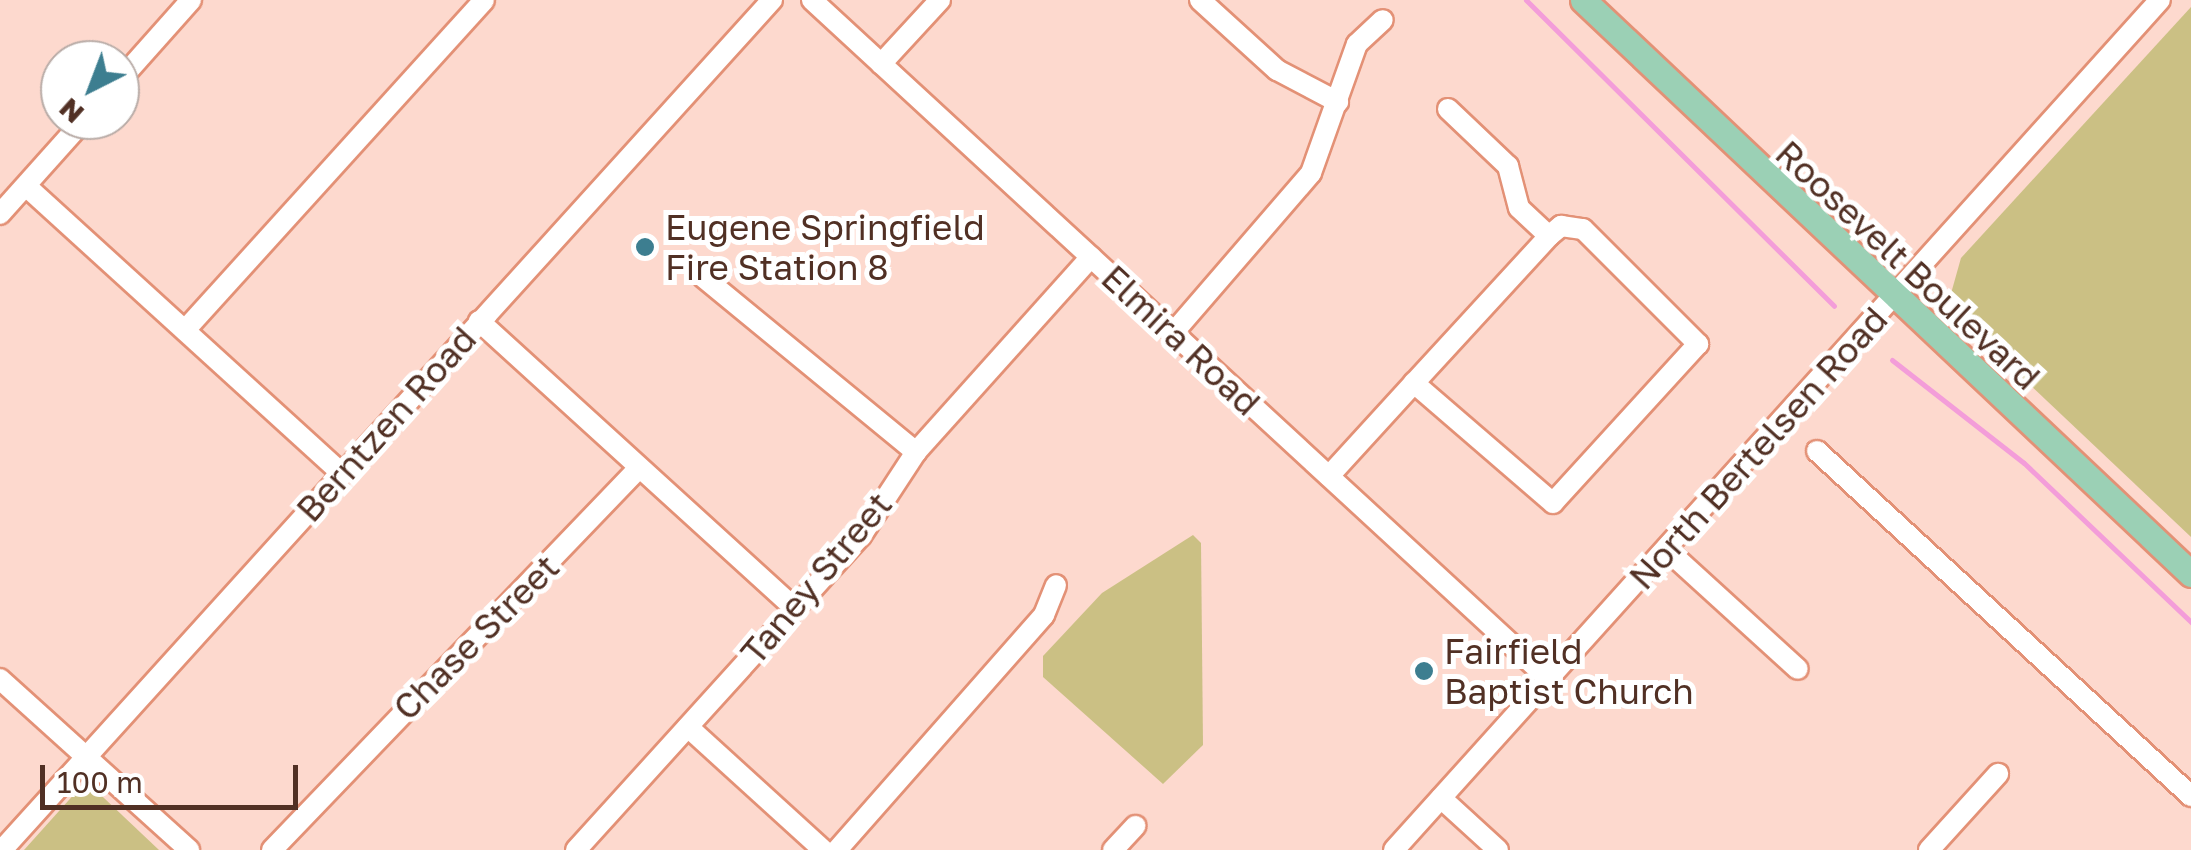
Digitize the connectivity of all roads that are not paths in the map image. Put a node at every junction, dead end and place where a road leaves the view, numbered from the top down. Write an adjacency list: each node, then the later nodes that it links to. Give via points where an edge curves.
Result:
1 (191, 0): 10 (street)
2 (484, 0): 22 (street)
3 (772, 0): 21 (street, Berntzen Road)
4 (812, 0): 11 (street, Elmira Road)
5 (940, 0): 11 (street)
6 (1200, 0): 12 (street, via 1277,70)
7 (1584, 0): 20 (main road, Roosevelt Boulevard)
8 (2160, 0): 20 (street, North Bertelsen Road)
9 (1383, 20): 12 (street, via 1356,44)
10 (140, 57)
11 (882, 64): 18 (street, Elmira Road)
12 (1338, 102): 23 (street, via 1306,180)
13 (1448, 109): 17 (street, via 1508,166 1517,205)
14 (66, 140): 15 (street)
15 (26, 186): 16 (street); 22 (street)
16 (0, 214)
17 (1548, 236): 24 (street); 24 (street, via 1565,225 1583,230 1691,328 1693,357 1553,502)
18 (1091, 258): 23 (street, Elmira Road); 26 (street, Taney Street)
19 (703, 277): 26 (street)
20 (1892, 299): 30 (street, North Bertelsen Road); 31 (main road, Roosevelt Boulevard)
21 (480, 321): 27 (street); 28 (street, Berntzen Road)
22 (185, 330): 28 (street)
23 (1173, 332): 29 (street, Elmira Road)
24 (1414, 383): 29 (street)
25 (1817, 450): 40 (street)
26 (916, 452): 33 (street, Taney Street, via 871,525)
27 (639, 468): 33 (street); 45 (street, Chase Street)
28 (342, 474): 38 (street, Berntzen Road)
29 (1328, 476): 36 (street, Elmira Road)
30 (1666, 548): 34 (street); 36 (street, North Bertelsen Road)
31 (2191, 574)
32 (1056, 585): 48 (street, via 1044,615)
33 (794, 609): 37 (street, Taney Street)
34 (1798, 669)
35 (0, 679): 38 (street)
36 (1550, 680): 41 (street, North Bertelsen Road)
37 (688, 727): 46 (street, Taney Street); 47 (street)
38 (86, 758): 43 (street, Berntzen Road); 44 (street)
39 (1998, 774): 52 (street)
40 (2191, 796)
41 (1441, 798): 50 (street, North Bertelsen Road); 51 (street)
42 (1135, 826): 49 (street)
43 (2, 850)
44 (189, 850)
45 (272, 850)
46 (576, 850)
47 (823, 850)
48 (837, 850)
49 (1113, 850)
50 (1394, 850)
51 (1498, 850)
52 (1929, 850)

